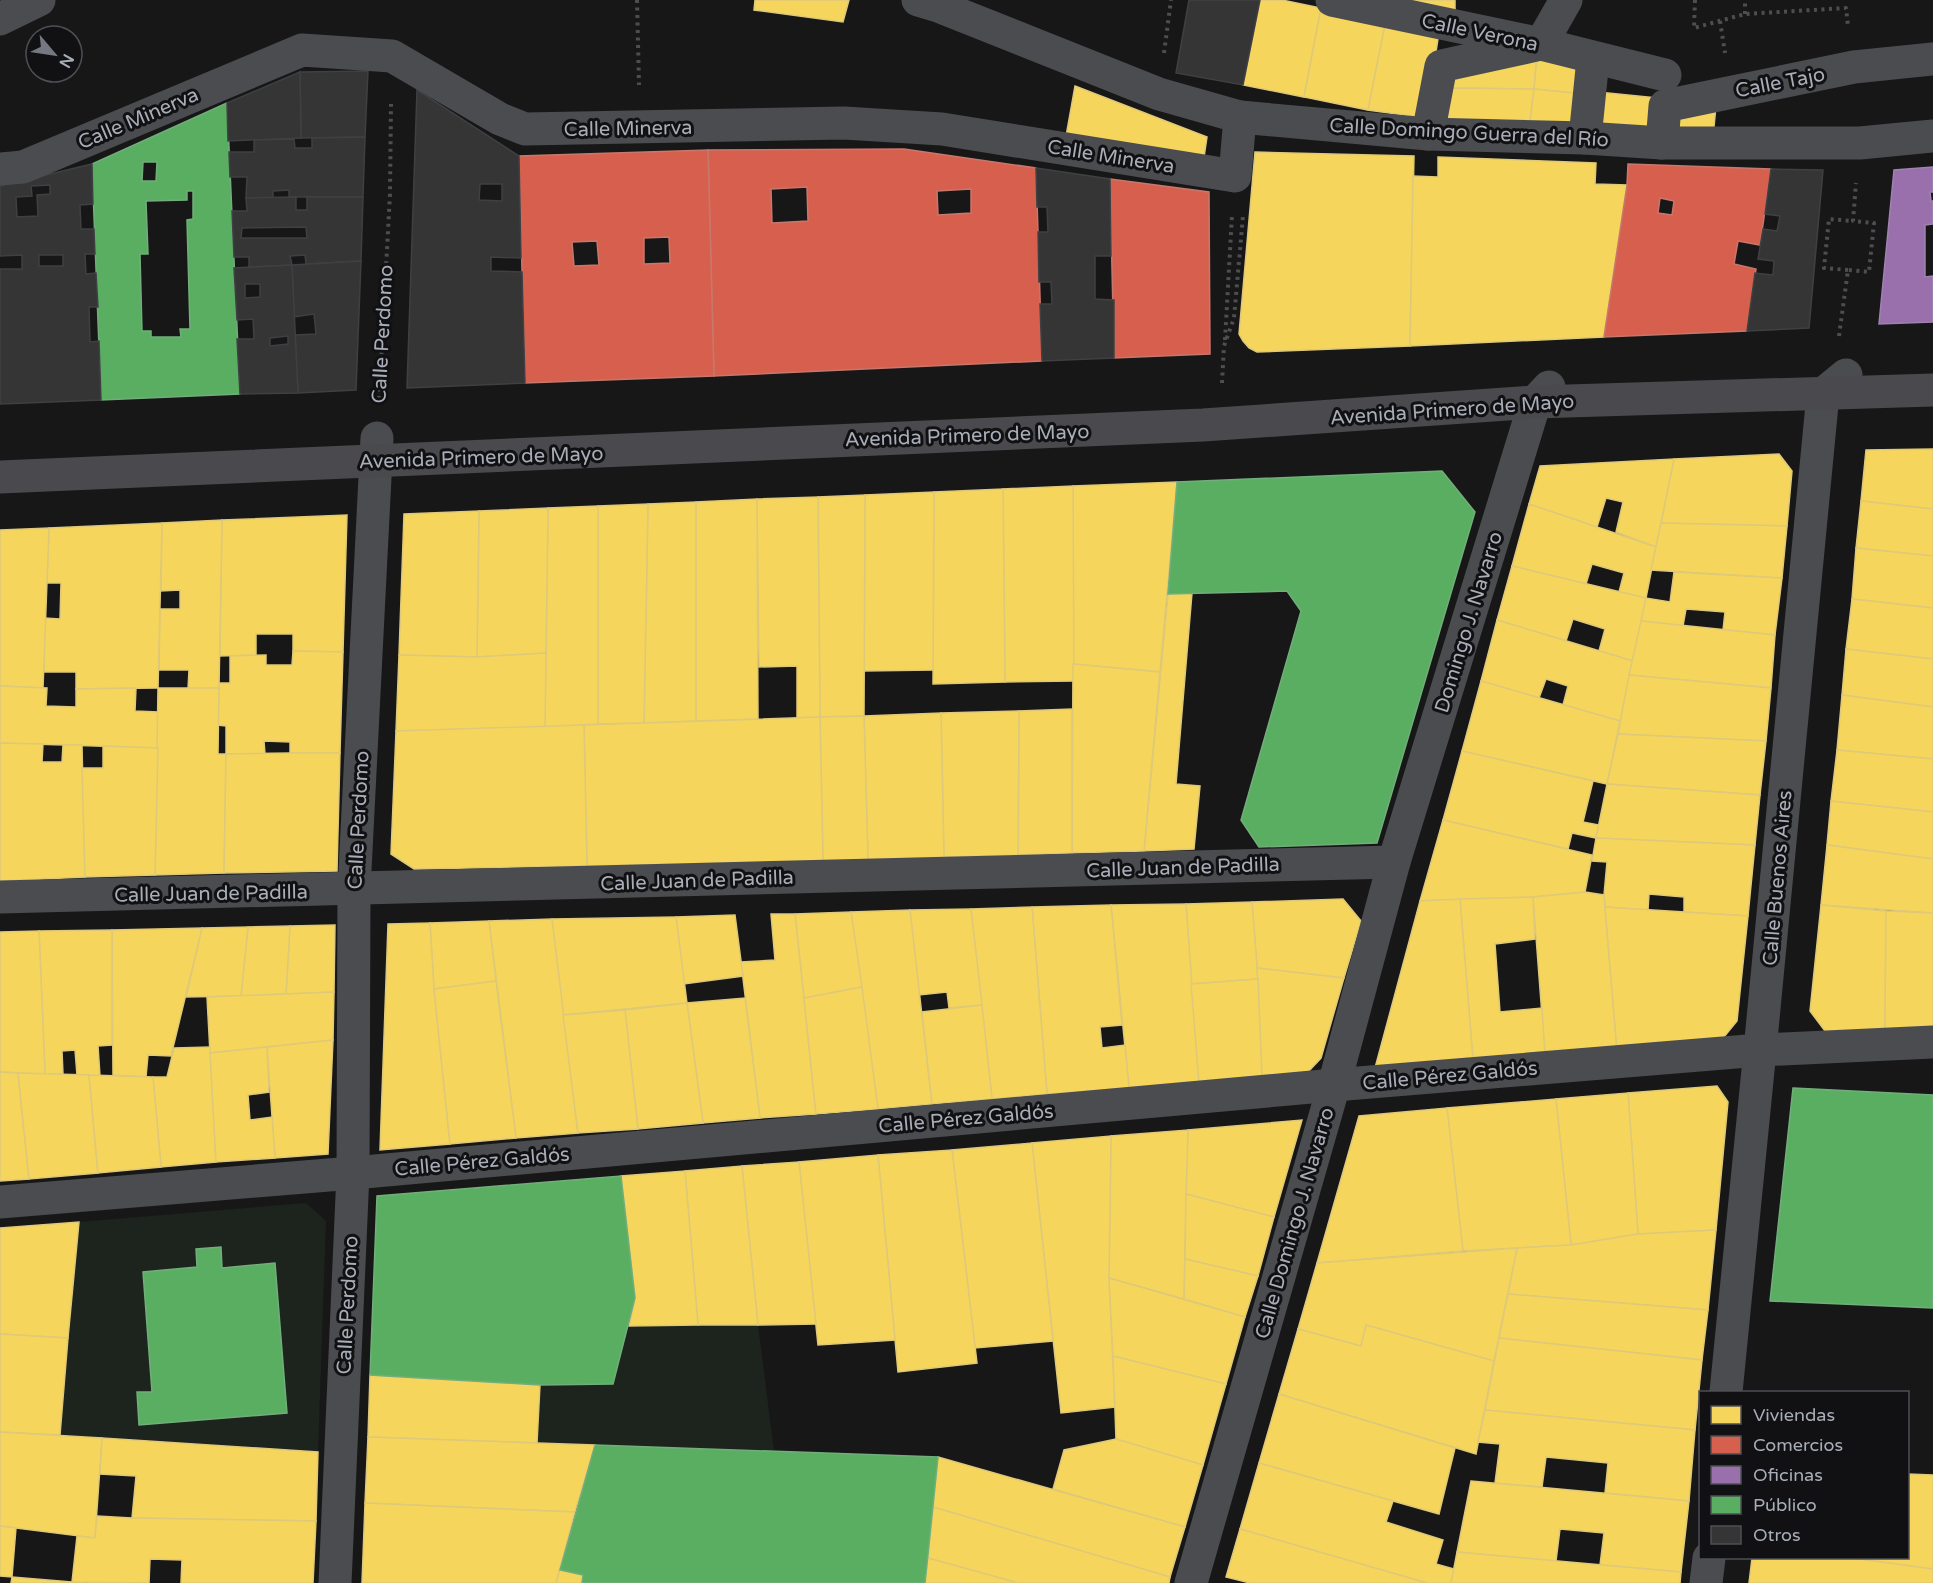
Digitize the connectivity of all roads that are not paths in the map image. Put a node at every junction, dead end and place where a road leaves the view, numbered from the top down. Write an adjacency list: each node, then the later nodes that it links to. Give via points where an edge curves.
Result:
1 (39, 0): 5 (street)
2 (918, 0): 10 (street, Calle Domingo Guerra del Río, via 1039,31)
3 (1332, 0): 6 (street, Calle Verona)
4 (1566, 0): 6 (street)
5 (0, 19)
6 (1541, 44): 7 (street, Calle Verona); 11 (street, via 1441,66)
7 (1593, 58): 9 (street, Calle Verona); 13 (street)
8 (1933, 59): 14 (street, Calle Tajo, via 1854,67 1665,106)
9 (1665, 75)
10 (1240, 117): 11 (street, Calle Domingo Guerra del Río); 15 (street, Calle Minerva, via 1235,176 942,129 844,123 525,129 500,119 392,56 302,50 23,167)
11 (1428, 134): 13 (street, Calle Domingo Guerra del Río)
12 (1931, 135): 14 (street, Calle Domingo Guerra del Río, via 1860,143)
13 (1585, 138): 14 (street, Calle Domingo Guerra del Río)
14 (1662, 142)
15 (0, 169)
16 (1933, 372): 17 (street, Avenida Primero de Mayo)
17 (1834, 381): 18 (street, Avenida Primero de Mayo); 19 (street, Avenida Primero de Mayo); 27 (street, Calle Buenos Aires)
18 (1933, 390)
19 (1542, 394): 20 (street, Avenida Primero de Mayo, via 1203,425); 23 (street, Domingo J. Navarro)
20 (377, 450): 21 (street, Avenida Primero de Mayo); 22 (street, Avenida Primero de Mayo); 24 (street, Calle Perdomo)
21 (0, 454)
22 (0, 477)
23 (1394, 862): 24 (street, Calle Juan de Padilla); 28 (street, Calle Domingo J. Navarro)
24 (354, 890): 25 (street, Calle Juan de Padilla); 29 (street, Calle Perdomo)
25 (0, 897)
26 (1933, 1042): 27 (street, Calle Pérez Galdós)
27 (1760, 1050): 28 (street, Calle Pérez Galdós); 31 (street, Calle Buenos Aires)
28 (1334, 1085): 29 (street, Calle Pérez Galdós); 34 (street, Calle Domingo J. Navarro)
29 (353, 1173): 30 (street, Calle Pérez Galdós); 33 (street, Calle Perdomo)
30 (0, 1202)
31 (1726, 1391)
32 (1709, 1559): 35 (street)
33 (335, 1583)
34 (1191, 1583)
35 (1706, 1583)

